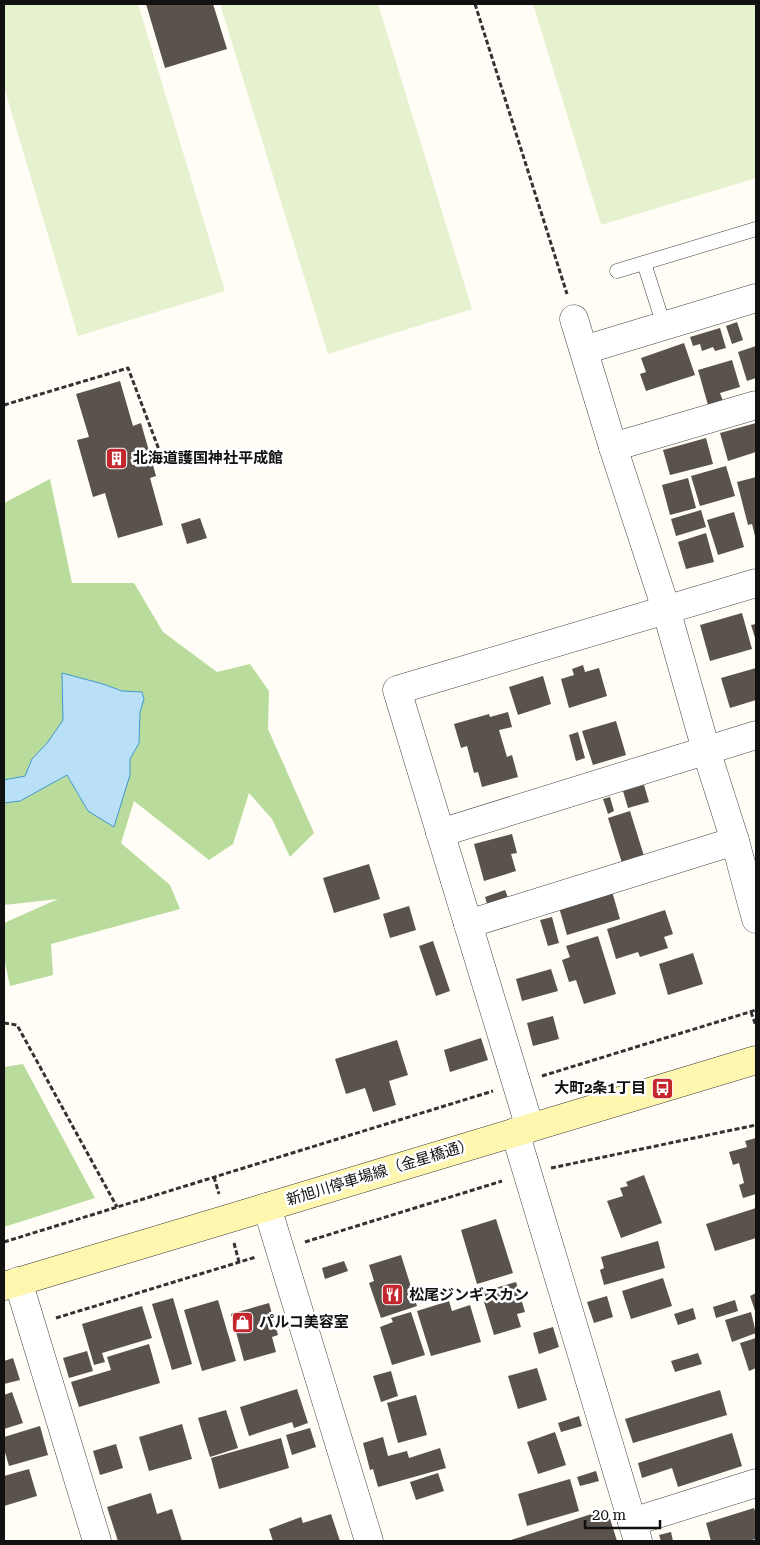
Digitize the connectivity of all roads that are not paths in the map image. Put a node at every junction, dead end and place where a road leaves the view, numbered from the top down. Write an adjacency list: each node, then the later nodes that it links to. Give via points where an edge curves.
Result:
1 (756, 229): 2 (lane)
2 (644, 263): 3 (lane); 6 (lane)
3 (616, 272)
4 (756, 298): 6 (street)
5 (574, 319): 7 (street)
6 (664, 326): 7 (street)
7 (584, 350): 9 (street)
8 (756, 405): 9 (street)
9 (613, 447): 11 (street)
10 (756, 583): 11 (street)
11 (666, 609): 13 (street); 14 (street, via 397,690)
12 (756, 735): 13 (street)
13 (706, 750): 14 (street); 15 (street)
14 (440, 833): 18 (street)
15 (735, 841): 16 (street); 18 (street)
16 (751, 882): 17 (street)
17 (756, 919)
18 (468, 924): 20 (street, via 517,1084)
19 (756, 1060): 20 (main road, 新旭川停車場線（金星橋通）)
20 (522, 1130): 21 (main road, 新旭川停車場線（金星橋通）); 24 (street, via 527,1173)
21 (267, 1207): 22 (main road, 新旭川停車場線（金星橋通）); 26 (street)
22 (11, 1283): 25 (street, via 32,1325)
23 (756, 1483): 24 (street)
24 (635, 1531)
25 (97, 1541)
26 (369, 1541)

